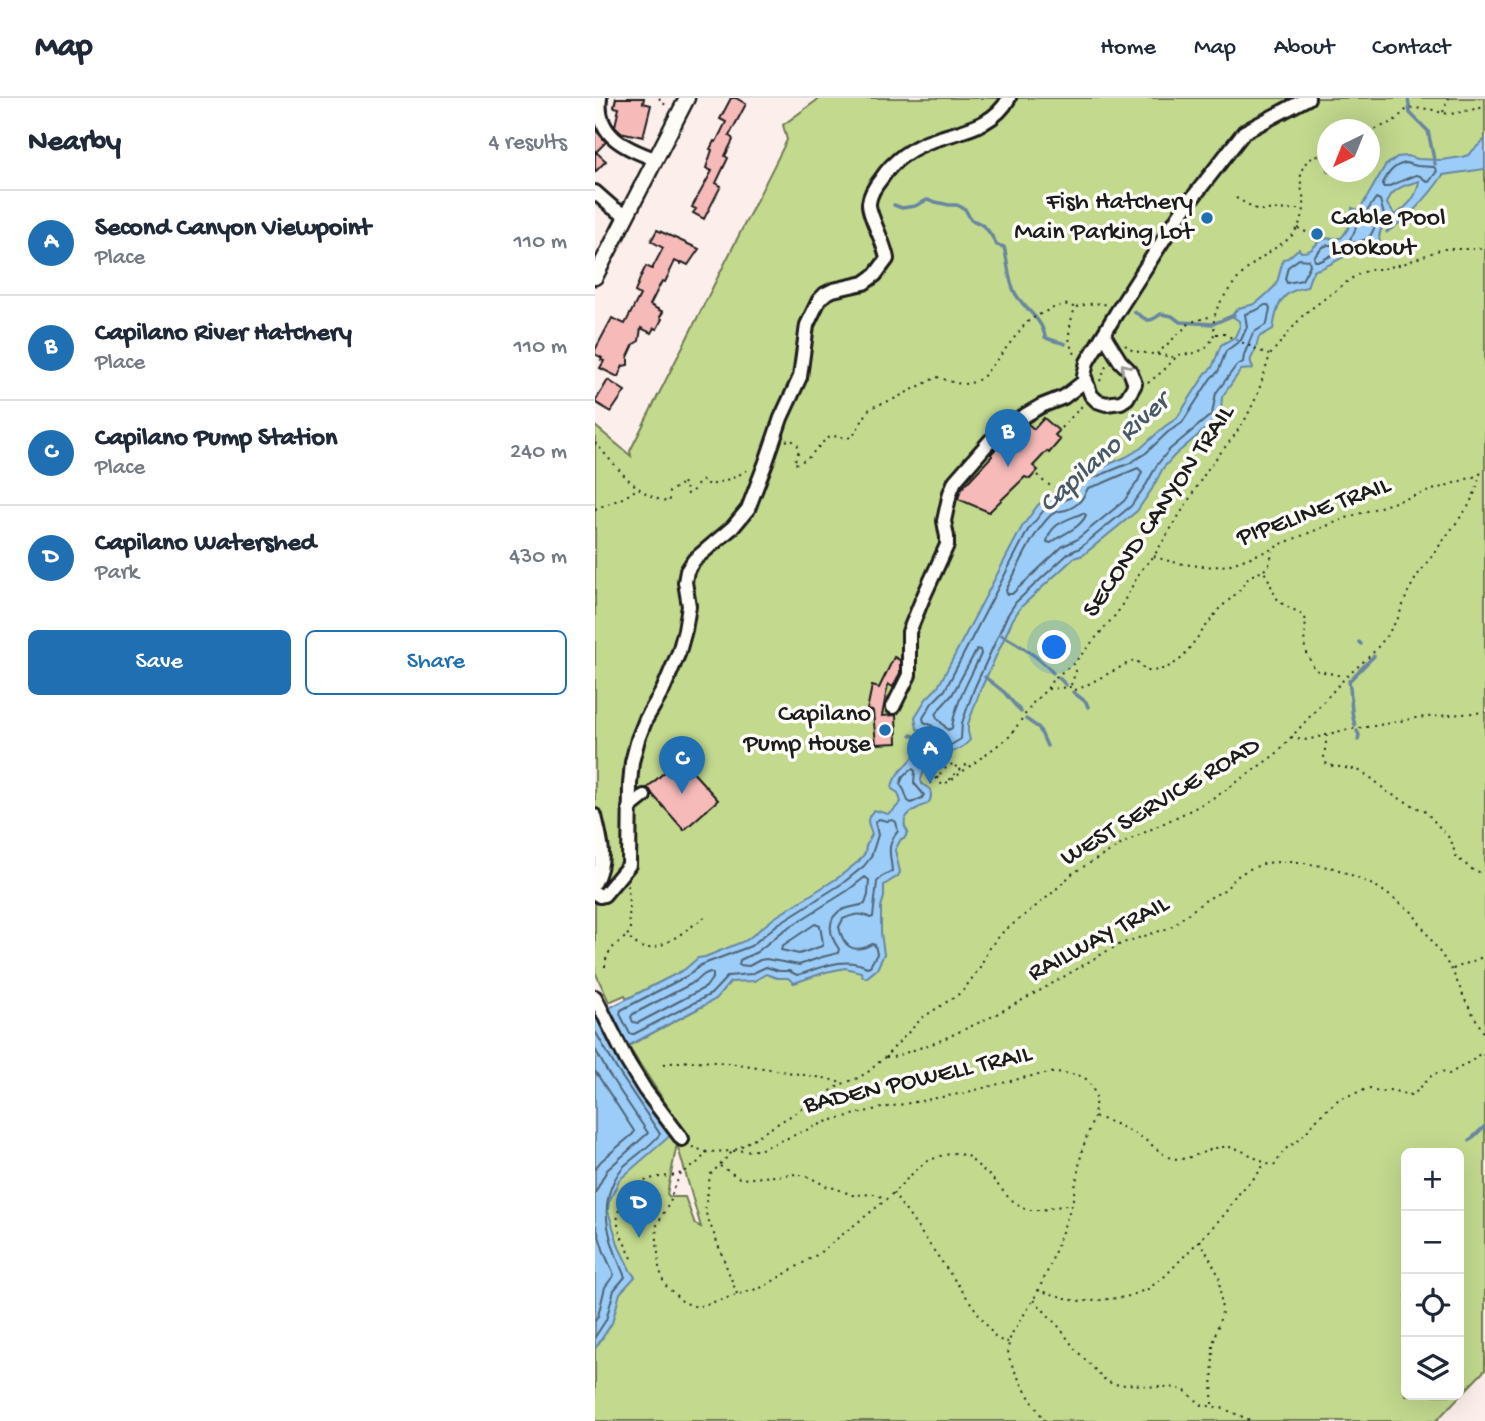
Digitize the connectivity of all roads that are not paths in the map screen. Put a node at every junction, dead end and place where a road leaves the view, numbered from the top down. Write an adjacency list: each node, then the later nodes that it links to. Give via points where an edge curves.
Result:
1 (600, 98): 5 (street, via 602,126 615,142)
2 (687, 98): 5 (main road)
3 (1009, 98): 13 (street, via 986,122 935,139 899,158 877,183 869,203 887,259 864,284 833,290 819,300 807,325 800,377 748,509 687,571 685,630 671,673 638,739)
4 (1308, 98): 9 (street, via 1244,132 1180,214)
5 (656, 159): 7 (main road)
6 (595, 192): 7 (street)
7 (626, 216): 8 (main road)
8 (595, 277)
9 (1104, 335): 10 (street, via 1087,362); 10 (street, one-way to 9, via 1091,395 1106,404 1127,398 1135,384)
10 (1086, 380): 11 (street, via 990,440 955,481 944,521 947,545 909,632 909,676)
11 (893, 707)
12 (644, 796): 13 (street)
13 (629, 808): 16 (street, via 629,865 604,895)
14 (595, 816): 15 (street, via 603,846)
15 (595, 882)
16 (595, 893)
17 (595, 997): 18 (street, via 627,1061)
18 (682, 1139)

